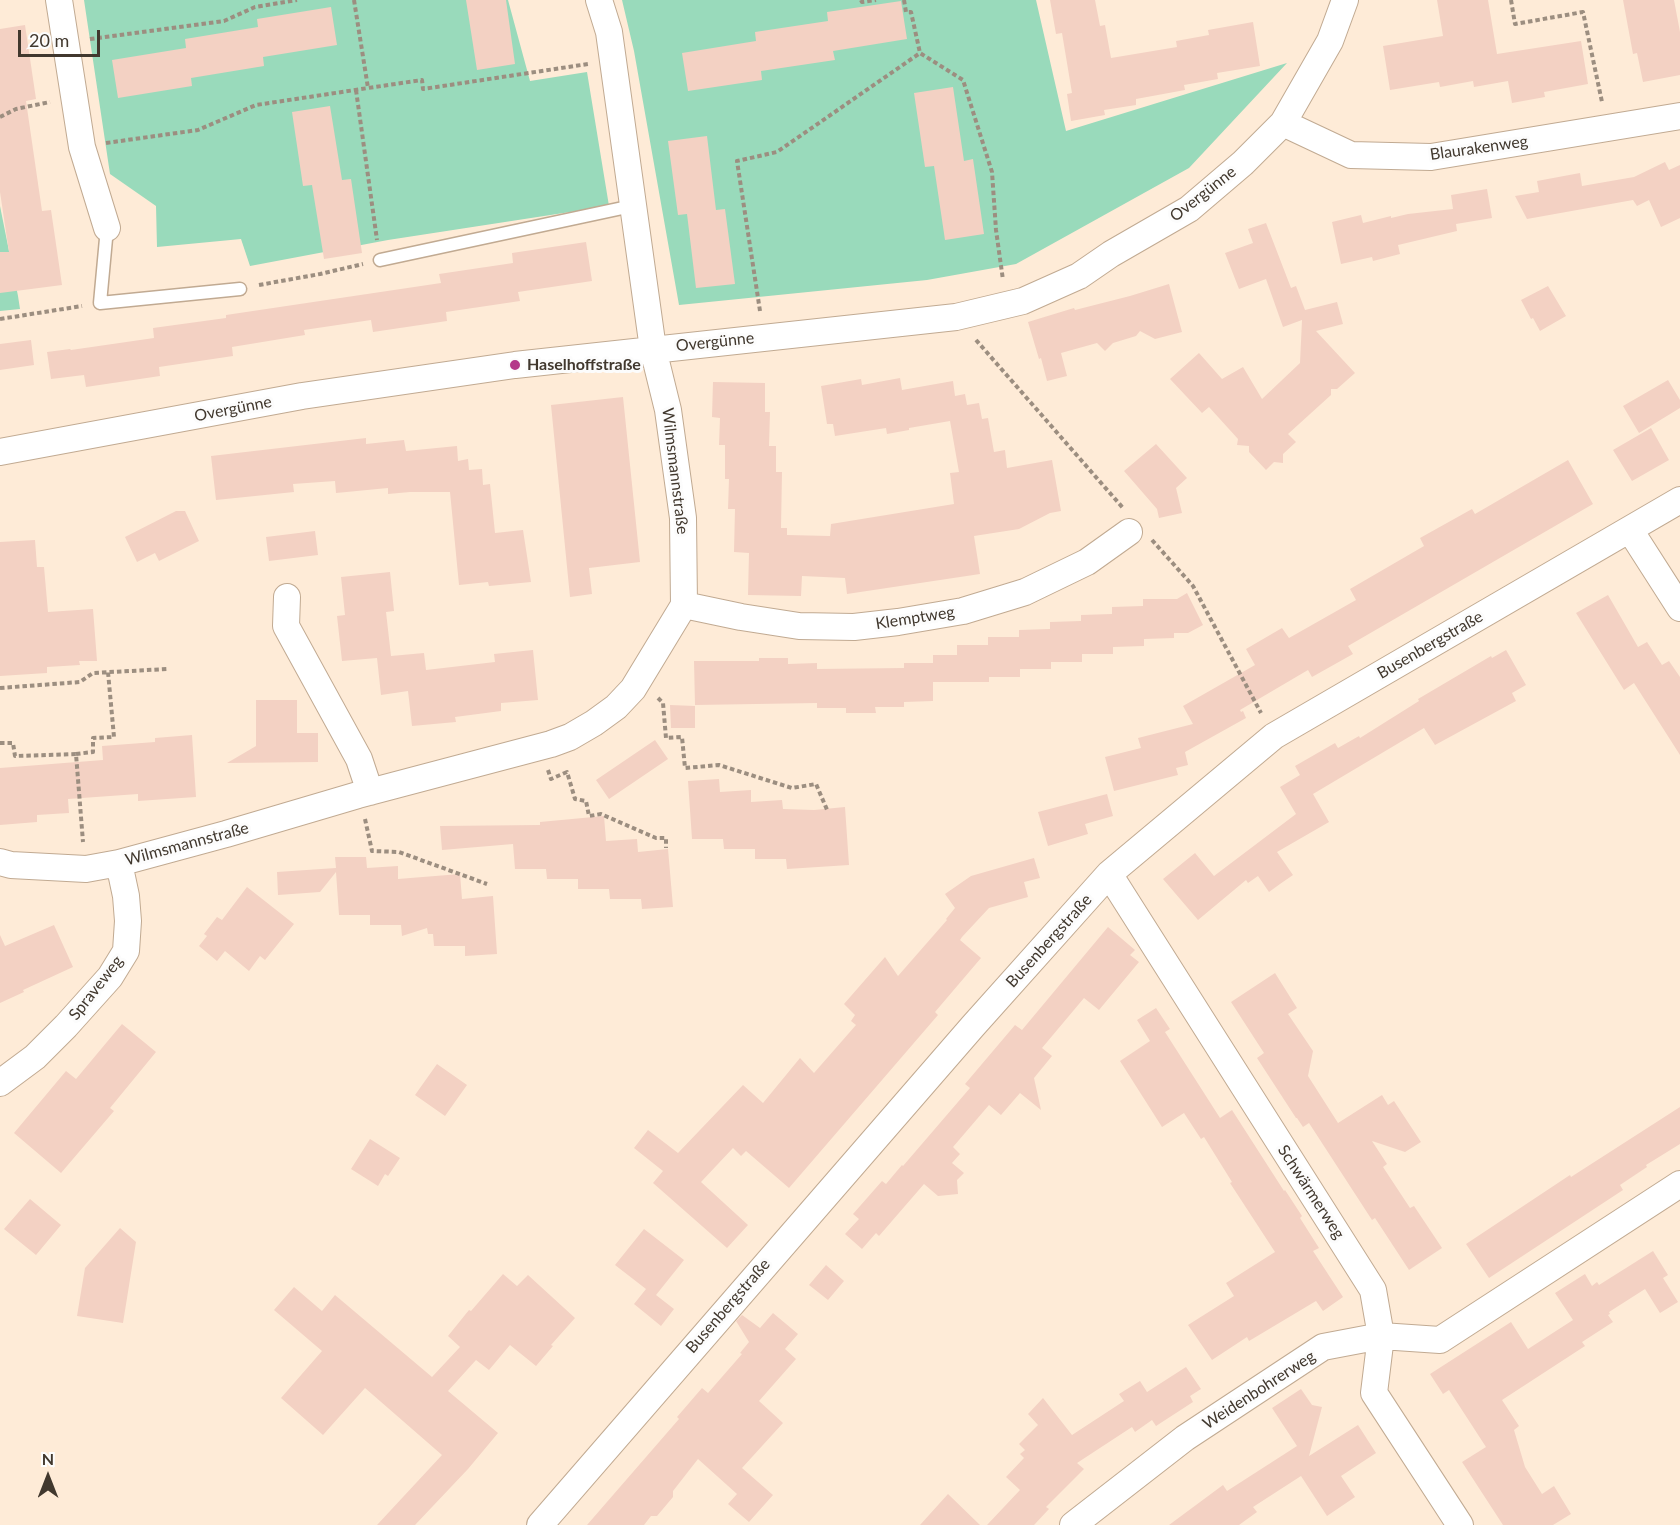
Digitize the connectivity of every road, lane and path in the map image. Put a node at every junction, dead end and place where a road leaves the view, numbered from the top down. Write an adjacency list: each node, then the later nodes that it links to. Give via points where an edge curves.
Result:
1 (58, 0): 10 (street)
2 (297, 0): 10 (path, via 255,7 224,21)
3 (354, 0): 13 (path)
4 (599, 0): 12 (street)
5 (861, 0): 6 (path)
6 (876, 0)
7 (904, 0): 11 (path, via 906,12 911,12)
8 (1345, 0): 19 (street, Overgünne, via 1330,41)
9 (1510, 0): 16 (path, via 1515,24 1583,12)
10 (66, 42): 15 (street)
11 (920, 53): 27 (path, via 963,80 992,172); 30 (path, via 777,152 737,161)
12 (613, 60): 13 (path, via 423,89 422,80); 21 (street)
13 (368, 88): 14 (path)
14 (356, 90): 20 (path, via 256,105 198,130); 23 (path)
15 (74, 97): 18 (path, via 16,109); 20 (street)
16 (1601, 97)
17 (1680, 116): 19 (street, Blaurakenweg, via 1431,157 1351,155)
18 (0, 117)
19 (1284, 123): 27 (street, Overgünne, via 1189,209 1079,276)
20 (82, 147): 22 (street)
21 (632, 206): 23 (lane); 31 (street)
22 (107, 228): 26 (lane)
23 (380, 260): 24 (path)
24 (259, 285)
25 (240, 289): 26 (lane)
26 (100, 303): 29 (path)
27 (1006, 305): 28 (street, Overgünne)
28 (956, 317): 30 (street, Overgünne); 34 (path)
29 (0, 319)
30 (764, 337): 31 (street, Overgünne)
31 (653, 349): 32 (street, Overgünne, via 303,396); 37 (street, Wilmsmannstraße, via 668,410 683,518)
32 (0, 452)
33 (1680, 501): 35 (street, Busenbergstraße)
34 (1133, 525): 37 (street, Klemptweg, via 1087,562 1025,592 963,611 854,627 799,626); 43 (path, via 1193,586)
35 (1630, 530): 38 (street); 43 (street, Busenbergstraße)
36 (286, 597): 47 (street, via 286,626 359,759)
37 (684, 604): 47 (street, Wilmsmannstraße, via 633,689 594,723 539,748)
38 (1680, 608)
39 (167, 669): 40 (path)
40 (108, 672): 41 (path, via 93,673 80,682); 45 (path, via 114,737 93,738 93,752)
41 (0, 688)
42 (656, 696): 48 (path, via 663,703 666,738 682,737 685,768 720,765 792,788 816,784)
43 (1274, 736): 54 (street, Busenbergstraße)
44 (0, 743): 45 (path, via 13,743 15,756)
45 (76, 754): 50 (path)
46 (550, 775): 51 (path, via 551,779 567,772 575,799 586,801 589,816 601,814 656,838 666,838)
47 (370, 792): 53 (street, Wilmsmannstraße)
48 (828, 812)
49 (364, 818): 55 (path, via 372,851 399,852)
50 (82, 830)
51 (666, 848)
52 (0, 862): 53 (street, Wilmsmannstraße, via 86,869)
53 (119, 863): 56 (street, Spraveweg, via 128,921 126,951 110,977 66,1026 35,1057)
54 (1108, 874): 58 (street, Schwärmerweg, via 1373,1290); 59 (street, Busenbergstraße)
55 (487, 884)
56 (0, 1083)
57 (1680, 1184): 58 (street, Weidenbohrerweg, via 1440,1340)
58 (1381, 1336): 60 (street, Weidenbohrerweg, via 1323,1347 1185,1438); 61 (street, Schwärmerweg, via 1374,1393)
59 (540, 1525)
60 (1073, 1525)
61 (1460, 1525)

